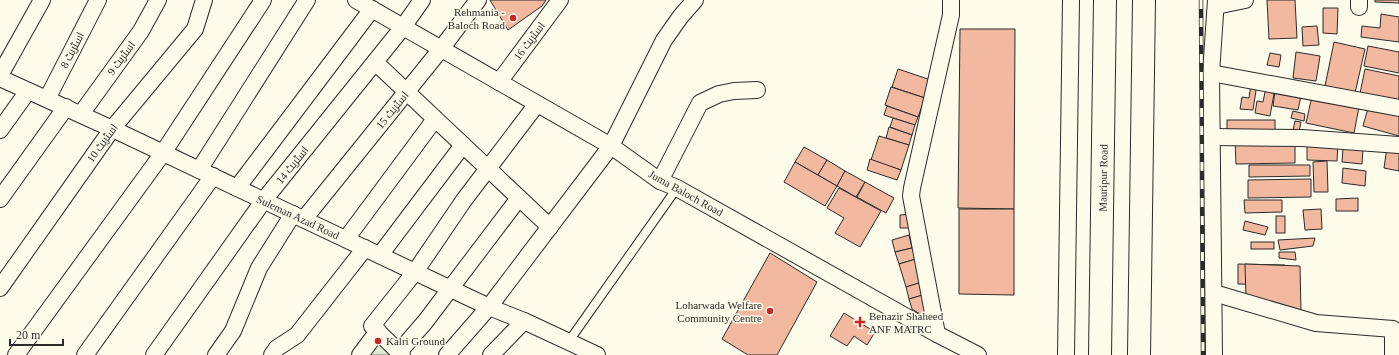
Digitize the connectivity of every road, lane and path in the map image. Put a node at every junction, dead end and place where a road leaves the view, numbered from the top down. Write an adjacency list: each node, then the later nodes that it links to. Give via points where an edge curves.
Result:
1 (42, 0): 22 (street)
2 (98, 0): 28 (street, اسٹریٹ 8)
3 (158, 0): 32 (street, اسٹریٹ 9, via 141,31)
4 (204, 0): 34 (street, اسٹریٹ 10, via 195,28)
5 (263, 0): 40 (street)
6 (306, 0): 42 (street)
7 (422, 0): 18 (street, اسٹریٹ 14)
8 (478, 0): 19 (street, اسٹریٹ 15)
9 (560, 0): 24 (street, اسٹریٹ 16)
10 (695, 0): 39 (street, via 664,40)
11 (951, 0): 61 (street, via 951,15 911,196)
12 (1071, 0): 74 (street)
13 (1105, 0): 75 (highway, Mauripur Road)
14 (1144, 0): 76 (highway)
15 (1245, 0): 17 (street)
16 (363, 3): 18 (street, Juma Baloch Road); 44 (street)
17 (1216, 3): 21 (street)
18 (403, 27): 19 (street, Juma Baloch Road); 20 (street, اسٹریٹ 14)
19 (441, 49): 24 (street, Juma Baloch Road); 27 (street, اسٹریٹ 15)
20 (374, 62): 27 (street); 48 (street, اسٹریٹ 14)
21 (1211, 73): 31 (street); 36 (street)
22 (0, 75)
23 (0, 78): 26 (street, Suleman Azad Road)
24 (499, 82): 29 (street, Juma Baloch Road)
25 (757, 90): 43 (street, via 734,90 710,97 700,103)
26 (28, 91): 28 (street, Suleman Azad Road); 35 (street)
27 (406, 92): 33 (street); 49 (street, اسٹریٹ 15)
28 (47, 99): 30 (street, Suleman Azad Road)
29 (537, 104): 39 (street, Juma Baloch Road); 41 (street)
30 (66, 107): 32 (street, Suleman Azad Road); 47 (street)
31 (1399, 108)
32 (81, 114): 34 (street, Suleman Azad Road)
33 (435, 119): 37 (street); 51 (street)
34 (112, 129): 40 (street, Suleman Azad Road); 55 (street, اسٹریٹ 10)
35 (0, 130)
36 (1212, 137): 38 (street, via 1302,138); 57 (street)
37 (463, 145): 41 (street); 53 (street)
38 (1399, 145)
39 (611, 146): 43 (street, Juma Baloch Road); 50 (street)
40 (162, 152): 42 (street, Suleman Azad Road); 64 (street)
41 (488, 169): 46 (street); 54 (street)
42 (206, 173): 44 (street, Suleman Azad Road); 65 (street)
43 (660, 182): 45 (street, Juma Baloch Road)
44 (237, 188): 48 (street, Suleman Azad Road)
45 (677, 188): 61 (street, Juma Baloch Road); 62 (lane)
46 (519, 198): 50 (street); 56 (street)
47 (0, 199)
48 (264, 200): 49 (street, Suleman Azad Road); 66 (street, اسٹریٹ 14)
49 (299, 217): 51 (street, Suleman Azad Road); 67 (street, اسٹریٹ 15, via 259,268 233,331)
50 (550, 227): 58 (street)
51 (346, 239): 52 (street, Suleman Azad Road)
52 (365, 248): 53 (street, Suleman Azad Road); 68 (street, via 297,335 276,348)
53 (380, 255): 54 (street, Suleman Azad Road)
54 (415, 272): 56 (street, Suleman Azad Road); 60 (street, via 372,326)
55 (0, 288)
56 (450, 289): 58 (street, Suleman Azad Road); 63 (street)
57 (1214, 293): 77 (street); 79 (street, via 1316,323 1393,330)
58 (490, 307): 59 (street, Suleman Azad Road); 70 (street)
59 (524, 321): 62 (street, Suleman Azad Road); 71 (street)
60 (378, 331): 63 (street); 69 (street)
61 (937, 334): 73 (street, Juma Baloch Road)
62 (573, 348): 72 (street, Suleman Azad Road)
63 (400, 353)
64 (16, 355)
65 (85, 355)
66 (154, 355)
67 (216, 355)
68 (272, 355)
69 (360, 355)
70 (447, 355)
71 (491, 355)
72 (597, 355)
73 (978, 355)
74 (1066, 355)
75 (1100, 355)
76 (1139, 355)
77 (1214, 355): 78 (street)
78 (1219, 355)
79 (1393, 355)

